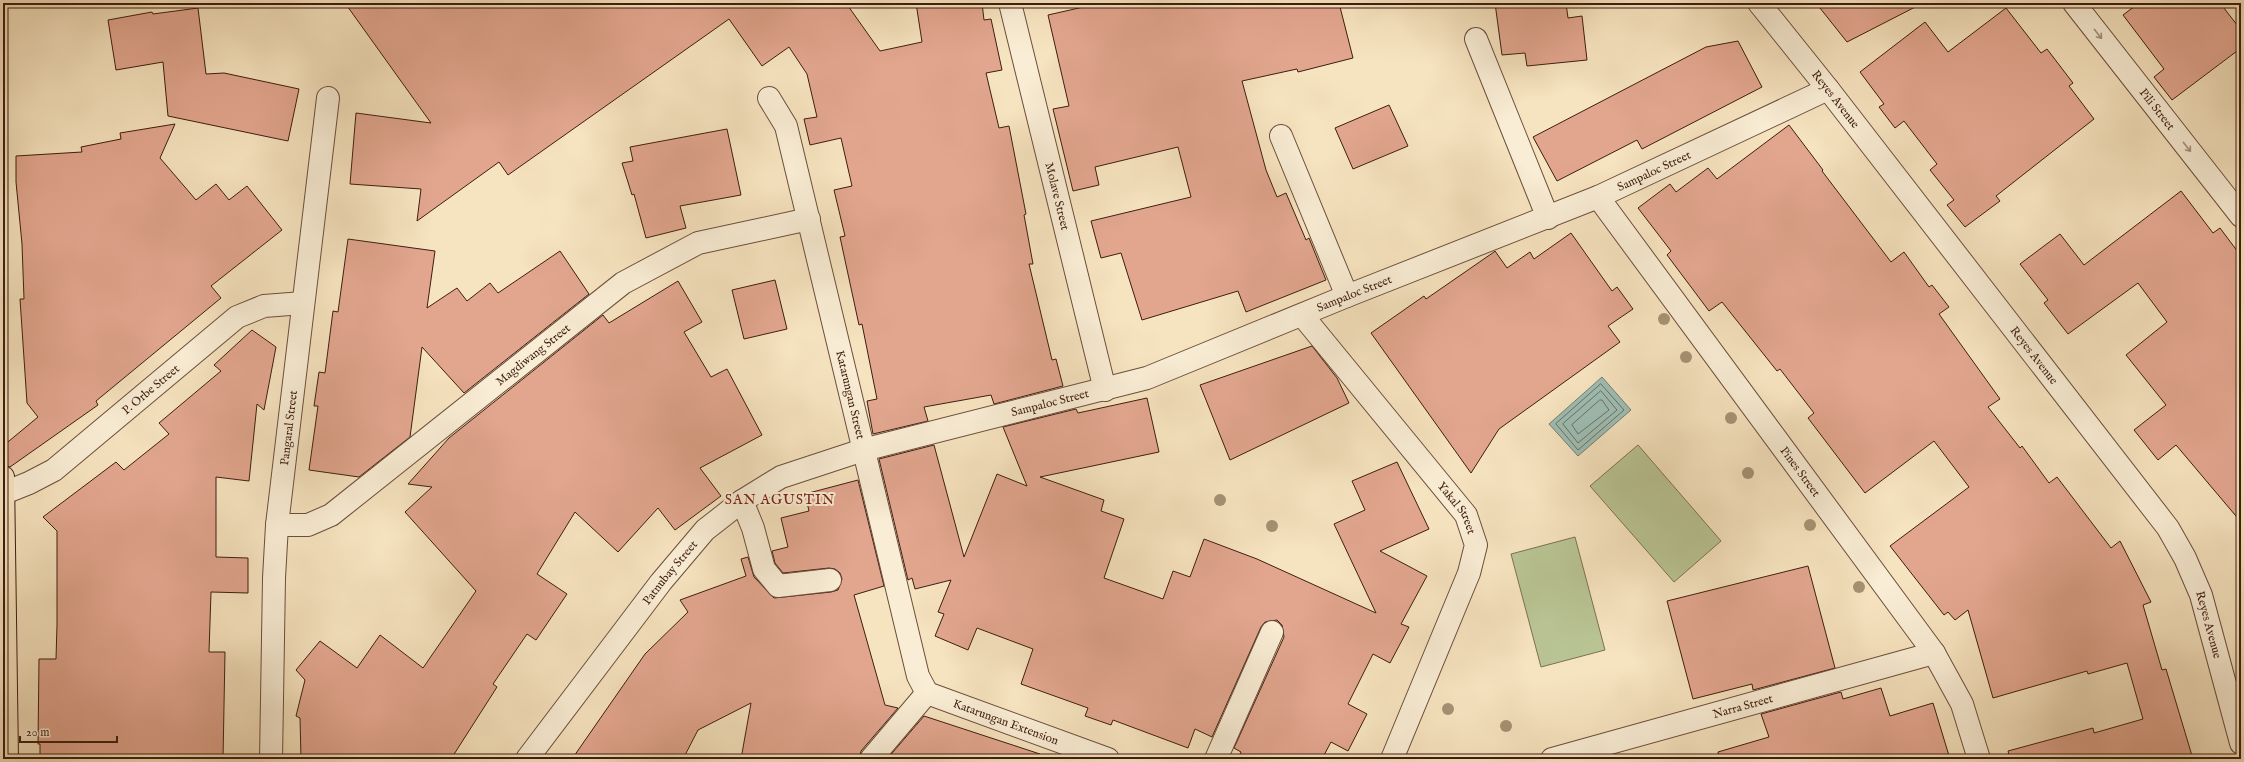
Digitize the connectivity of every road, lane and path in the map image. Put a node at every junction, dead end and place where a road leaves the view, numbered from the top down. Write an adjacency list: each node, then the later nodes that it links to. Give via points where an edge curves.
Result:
1 (1010, 3): 16 (street, Molave Street)
2 (1759, 3): 5 (street, Reyes Avenue)
3 (2074, 3): 10 (street, Pili Street, one-way to 10)
4 (1476, 39): 11 (street)
5 (1828, 89): 9 (street, Sampaloc Street); 25 (street, Reyes Avenue, via 2168,528 2201,595)
6 (328, 98): 14 (street, Pangaral Street)
7 (769, 98): 12 (street, Katarungan Street, via 786,126)
8 (1281, 136): 13 (street)
9 (1598, 197): 11 (street, Sampaloc Street); 23 (street, Pines Street)
10 (2241, 216)
11 (1548, 218): 13 (street, Sampaloc Street)
12 (809, 220): 17 (street, Katarungan Street); 20 (street, Magdiwang Street, via 698,243 623,283 331,515 308,525)
13 (1347, 296): 15 (street, Sampaloc Street)
14 (303, 303): 18 (street, P. Orbe Street, via 264,306 237,317 54,470 29,483); 20 (street, Pangaral Street)
15 (1302, 315): 16 (street, Sampaloc Street, via 1147,378); 32 (street, Yakal Street, via 1466,515 1476,545 1469,574)
16 (1105, 390): 17 (street, Sampaloc Street)
17 (863, 450): 19 (street, Patnubay Street, via 781,477); 24 (street, Katarungan Street, via 918,676)
18 (3, 485): 26 (main road)
19 (742, 501): 21 (street, via 764,569 778,586); 28 (street, Patnubay Street, via 705,530 661,582)
20 (277, 526): 27 (street, Pangaral Street)
21 (830, 580)
22 (1272, 632): 31 (street)
23 (1934, 653): 33 (street, Narra Street); 34 (street, Pines Street, via 1962,704)
24 (927, 693): 29 (street); 30 (street, Katarungan Extension)
25 (2241, 743)
26 (7, 759)
27 (271, 759)
28 (527, 759)
29 (871, 759)
30 (1108, 759)
31 (1216, 759)
32 (1392, 759)
33 (1552, 759)
34 (1979, 759)

